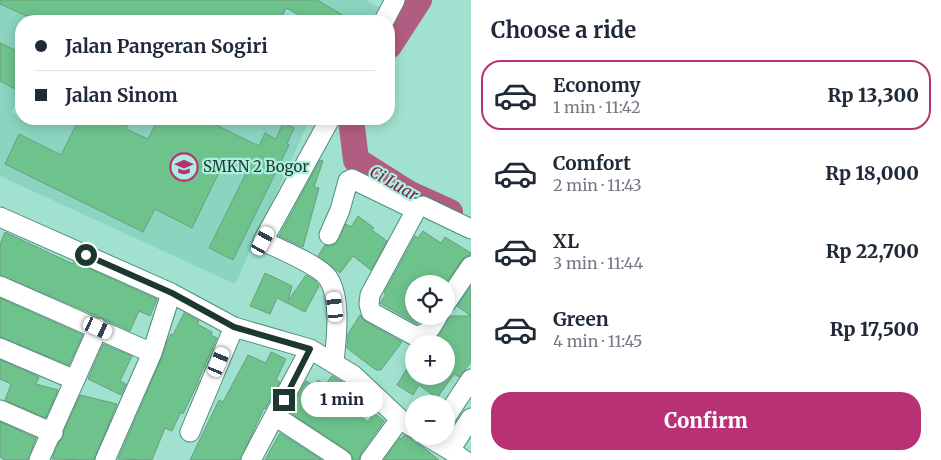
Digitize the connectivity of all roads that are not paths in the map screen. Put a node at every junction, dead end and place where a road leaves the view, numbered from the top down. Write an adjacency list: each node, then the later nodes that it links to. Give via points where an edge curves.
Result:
1 (395, 0): 2 (street)
2 (387, 15)
3 (327, 125): 18 (street, via 263,241 327,277 334,291 337,323)
4 (416, 210): 6 (street, via 423,206); 7 (street, via 352,178); 12 (street, via 370,295 370,309 415,336 423,336)
5 (0, 217): 11 (street)
6 (471, 229)
7 (329, 235)
8 (471, 266): 10 (street)
9 (0, 286): 14 (street)
10 (455, 290)
11 (172, 293): 13 (street); 17 (street)
12 (432, 325)
13 (234, 327): 16 (street); 27 (street)
14 (98, 328): 17 (street); 20 (street)
15 (0, 348): 20 (street)
16 (310, 349): 18 (street); 23 (street)
17 (152, 353): 32 (street)
18 (334, 363): 25 (street, via 353,375)
19 (471, 379): 21 (street)
20 (75, 380): 28 (street)
21 (455, 403)
22 (0, 410): 28 (street)
23 (275, 416): 33 (street); 34 (street)
24 (471, 418): 30 (street)
25 (405, 422)
26 (405, 426): 35 (street)
27 (190, 432)
28 (52, 433): 31 (street)
29 (442, 445): 30 (street)
30 (457, 455)
31 (39, 460)
32 (105, 460)
33 (252, 460)
34 (342, 460)
35 (370, 460)

